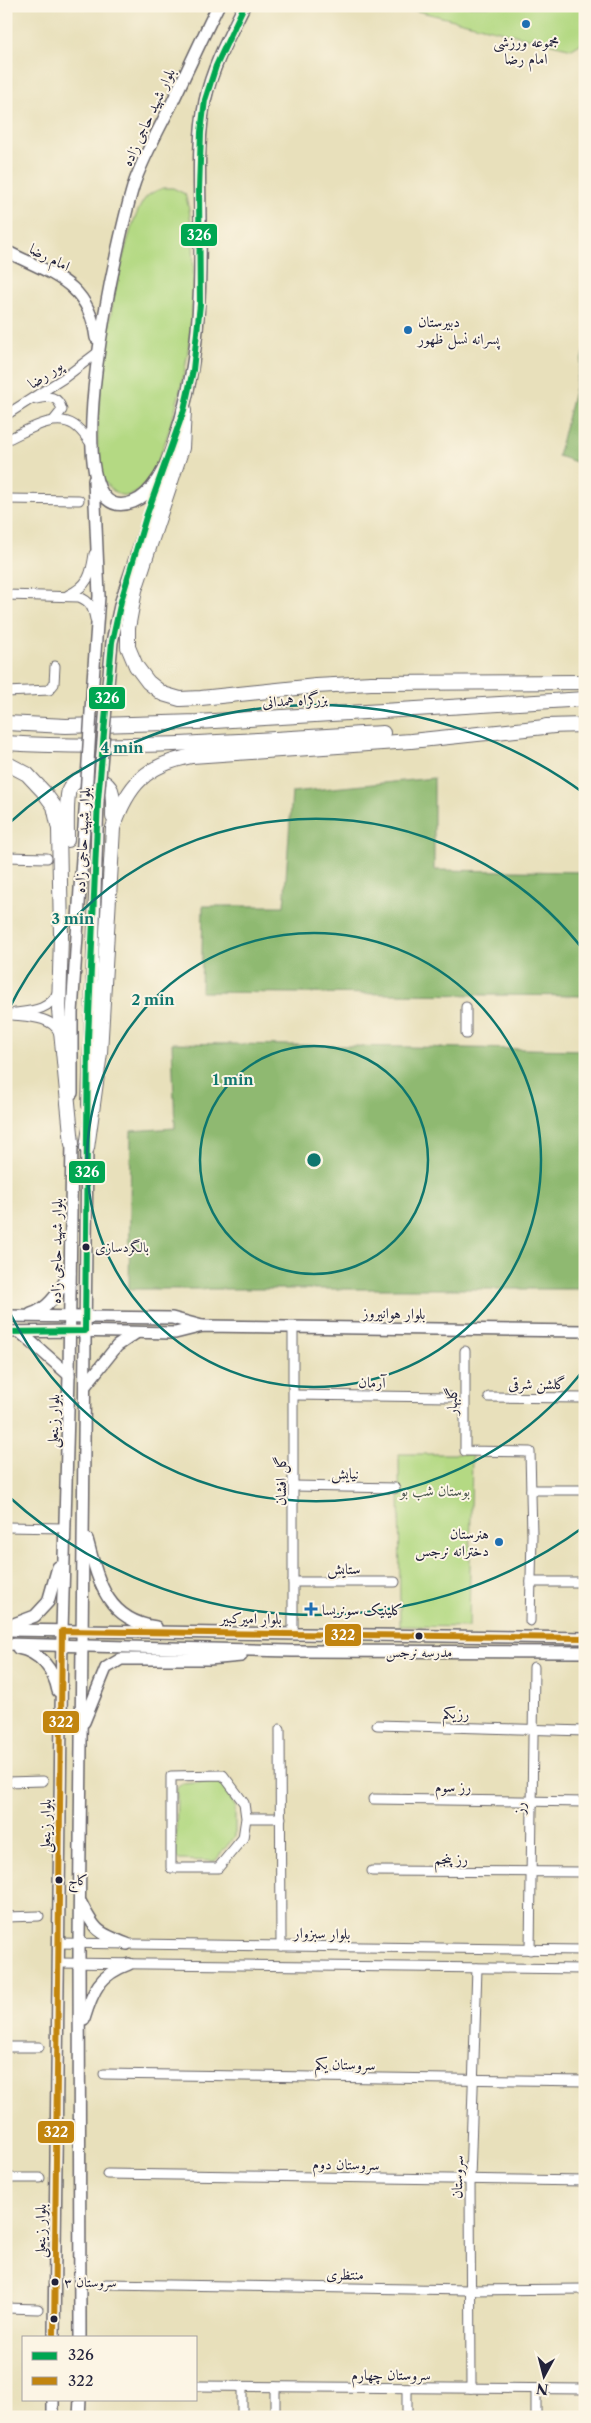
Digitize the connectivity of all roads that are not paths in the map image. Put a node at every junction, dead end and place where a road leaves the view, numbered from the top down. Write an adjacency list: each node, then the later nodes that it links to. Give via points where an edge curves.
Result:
1 (218, 6): 4 (main road, بلوار شهید حاجی زاده, via 145,156 125,213)
2 (244, 6): 6 (main road, via 216,66 205,100 199,190 200,304 193,370)
3 (6, 251): 4 (main road, امام رضا, via 70,284 81,294 92,318)
4 (97, 350): 5 (street, پور رضا); 10 (main road, بلوار شهید حاجی زاده)
5 (29, 401): 7 (street, پور رضا); 8 (street, via 48,396 55,398 62,410)
6 (184, 410): 11 (main road); 20 (highway, via 182,448 135,590 128,628 128,647 136,666 163,694 180,699 371,683)
7 (6, 415)
8 (54, 420): 9 (street); 10 (street, via 74,425)
9 (6, 440)
10 (93, 446): 12 (main road, بلوار شهید حاجی زاده)
11 (166, 465): 12 (main road, via 148,493 120,506 104,496); 38 (main road, بلوار شهید حاجی زاده, bridge, via 146,517 112,642 98,800)
12 (94, 468): 15 (main road, بلوار شهید حاجی زاده)
13 (6, 499): 14 (street)
14 (79, 500)
15 (96, 536): 17 (street, via 88,579 83,588); 18 (main road, بلوار شهید حاجی زاده, via 99,596)
16 (6, 595): 17 (street)
17 (68, 596): 18 (street, via 87,600 94,615)
18 (96, 631): 37 (main road, بلوار شهید حاجی زاده, bridge, via 72,1013)
19 (55, 666): 21 (street, via 54,684 49,690)
20 (585, 682)
21 (6, 692)
22 (585, 699): 23 (highway, بزرگراه همدانی, via 197,722 66,726)
23 (6, 723)
24 (585, 725): 25 (highway)
25 (554, 726): 26 (highway, via 62,747); 28 (highway, via 411,741 225,752 167,761 131,788 120,805)
26 (6, 743)
27 (6, 763): 31 (highway, via 27,774 54,806 59,829)
28 (112, 828): 31 (highway, via 113,801 108,784 92,778 76,782 69,790); 38 (highway, via 100,1053)
29 (6, 857): 30 (street)
30 (47, 858)
31 (61, 935): 32 (highway)
32 (60, 986): 34 (street, via 56,998 49,1005 39,1010); 36 (highway)
33 (466, 1007): 35 (street)
34 (6, 1014): 36 (street, via 49,1021 56,1026)
35 (466, 1034)
36 (62, 1047): 37 (highway)
37 (72, 1144): 39 (main road, بلوار شهید حاجی زاده)
38 (87, 1148): 43 (main road, بلوار شهید حاجی زاده)
39 (71, 1271): 41 (main road, via 43,1310); 42 (main road, بلوار شهید حاجی زاده)
40 (6, 1316): 41 (main road, بلوار هوانیروز)
41 (24, 1316): 42 (main road, بلوار هوانیروز)
42 (69, 1316): 43 (main road, بلوار هوانیروز); 46 (main road, بلوار زینعلی)
43 (86, 1316): 44 (main road, بلوار هوانیروز, via 172,1318); 47 (main road, بلوار زینعلی)
44 (203, 1326): 45 (main road, بلوار هوانیروز); 51 (main road, بلوار هوانیروز, via 174,1333)
45 (293, 1327): 48 (main road, بلوار هوانیروز); 55 (street, گل افشان)
46 (69, 1331): 47 (main road, بلوار هوانیروز); 50 (main road, بلوار هوانیروز); 53 (main road, بلوار زینعلی)
47 (85, 1331): 51 (main road, بلوار هوانیروز); 54 (main road, بلوار زینعلی)
48 (585, 1331)
49 (6, 1332): 50 (main road, بلوار هوانیروز)
50 (20, 1332): 53 (main road)
51 (136, 1332): 54 (main road, via 117,1346)
52 (465, 1350): 61 (street, گلبهار, via 465,1451 530,1452)
53 (69, 1375): 63 (main road, بلوار زینعلی)
54 (85, 1386): 64 (main road, بلوار زینعلی)
55 (294, 1395): 56 (street, آرمان); 59 (street, گل افشان)
56 (450, 1396)
57 (489, 1397): 58 (street, گلشن شرقی)
58 (585, 1398)
59 (294, 1486): 60 (street, نیایش); 66 (street, گل افشان)
60 (395, 1488)
61 (531, 1490): 62 (street); 68 (street)
62 (585, 1490)
63 (64, 1523): 65 (street); 71 (main road, via 57,1576 48,1602 35,1616); 72 (main road, بلوار زینعلی)
64 (84, 1526): 73 (main road, بلوار زینعلی); 74 (main road, via 109,1602 125,1616 147,1626)
65 (6, 1527)
66 (293, 1582): 67 (street, ستایش); 75 (street, گل افشان)
67 (395, 1582)
68 (531, 1582): 69 (street); 70 (street)
69 (585, 1582)
70 (530, 1621)
71 (6, 1629): 72 (main road, بلوار امیرکبیر)
72 (62, 1631): 73 (main road, بلوار امیرکبیر); 78 (main road, بلوار زینعلی)
73 (82, 1631): 74 (main road, بلوار امیرکبیر); 79 (main road, بلوار زینعلی)
74 (197, 1632): 75 (main road, بلوار امیرکبیر)
75 (293, 1634): 76 (main road, بلوار امیرکبیر)
76 (585, 1638)
77 (6, 1645): 78 (main road); 84 (main road, via 40,1657 52,1670 58,1689)
78 (62, 1646): 79 (main road); 84 (main road, بلوار زینعلی)
79 (82, 1646): 80 (main road); 87 (main road, بلوار زینعلی)
80 (292, 1650): 81 (main road); 87 (main road, via 209,1659 121,1659 106,1668 101,1677)
81 (585, 1652)
82 (534, 1668): 86 (street, رز)
83 (377, 1725): 86 (street, رزیکم)
84 (62, 1728): 102 (main road, بلوار زینعلی)
85 (280, 1729): 95 (street)
86 (534, 1729): 88 (street, رزیکم); 92 (street, رز)
87 (81, 1731): 99 (main road, بلوار زینعلی)
88 (585, 1732)
89 (43, 1781): 90 (street)
90 (6, 1782)
91 (373, 1799): 92 (street, رز سوم)
92 (533, 1800): 93 (street, رز سوم); 97 (street, رز)
93 (585, 1802)
94 (246, 1818): 94 (street, via 243,1838 218,1868 170,1868 171,1776 222,1775 244,1803); 95 (street)
95 (281, 1818): 105 (street)
96 (372, 1872): 97 (street, رز پنجم)
97 (530, 1872): 98 (street, رز پنجم); 106 (street, رز)
98 (585, 1872)
99 (80, 1901): 103 (main road, بلوار زینعلی); 104 (main road, via 93,1927)
100 (39, 1916): 101 (street)
101 (6, 1917)
102 (58, 1943): 103 (street, بلوار سبزوار); 108 (main road, بلوار زینعلی)
103 (79, 1944): 104 (street, بلوار سبزوار); 109 (main road, بلوار زینعلی)
104 (127, 1944): 105 (street, بلوار سبزوار)
105 (281, 1946): 106 (street, بلوار سبزوار)
106 (530, 1950): 107 (street, بلوار سبزوار)
107 (585, 1950)
108 (58, 1963): 109 (street); 129 (main road, بلوار زینعلی)
109 (80, 1963): 110 (street); 113 (main road, بلوار زینعلی)
110 (129, 1964): 111 (street); 113 (main road, via 104,1977 92,1992)
111 (477, 1968): 112 (street); 117 (street, سروستان)
112 (585, 1969)
113 (80, 2030): 130 (main road, بلوار زینعلی)
114 (6, 2047): 115 (street)
115 (39, 2047)
116 (104, 2074): 117 (street, سروستان یکم)
117 (474, 2080): 118 (street, سروستان یکم); 122 (street, سروستان)
118 (585, 2082)
119 (107, 2174): 122 (street, سروستان دوم)
120 (6, 2178): 121 (street)
121 (40, 2178)
122 (470, 2179): 123 (street, سروستان دوم); 126 (street, سروستان)
123 (585, 2181)
124 (106, 2284): 126 (street, منتظری)
125 (585, 2289): 126 (street, منتظری)
126 (469, 2290): 135 (street, سروستان)
127 (6, 2308): 128 (street)
128 (38, 2309)
129 (54, 2336)
130 (80, 2336)
131 (198, 2386): 132 (street, سروستان چهارم)
132 (242, 2387): 133 (street, سروستان چهارم); 142 (street)
133 (276, 2387): 134 (street, سروستان چهارم); 143 (street)
134 (407, 2388): 135 (street, سروستان چهارم); 144 (street)
135 (471, 2388): 136 (street, سروستان چهارم)
136 (536, 2389): 137 (street, سروستان چهارم); 145 (street)
137 (585, 2389)
138 (53, 2400): 140 (main road)
139 (80, 2400): 141 (main road)
140 (53, 2417)
141 (79, 2417)
142 (242, 2417)
143 (275, 2417)
144 (407, 2417)
145 (536, 2417)

